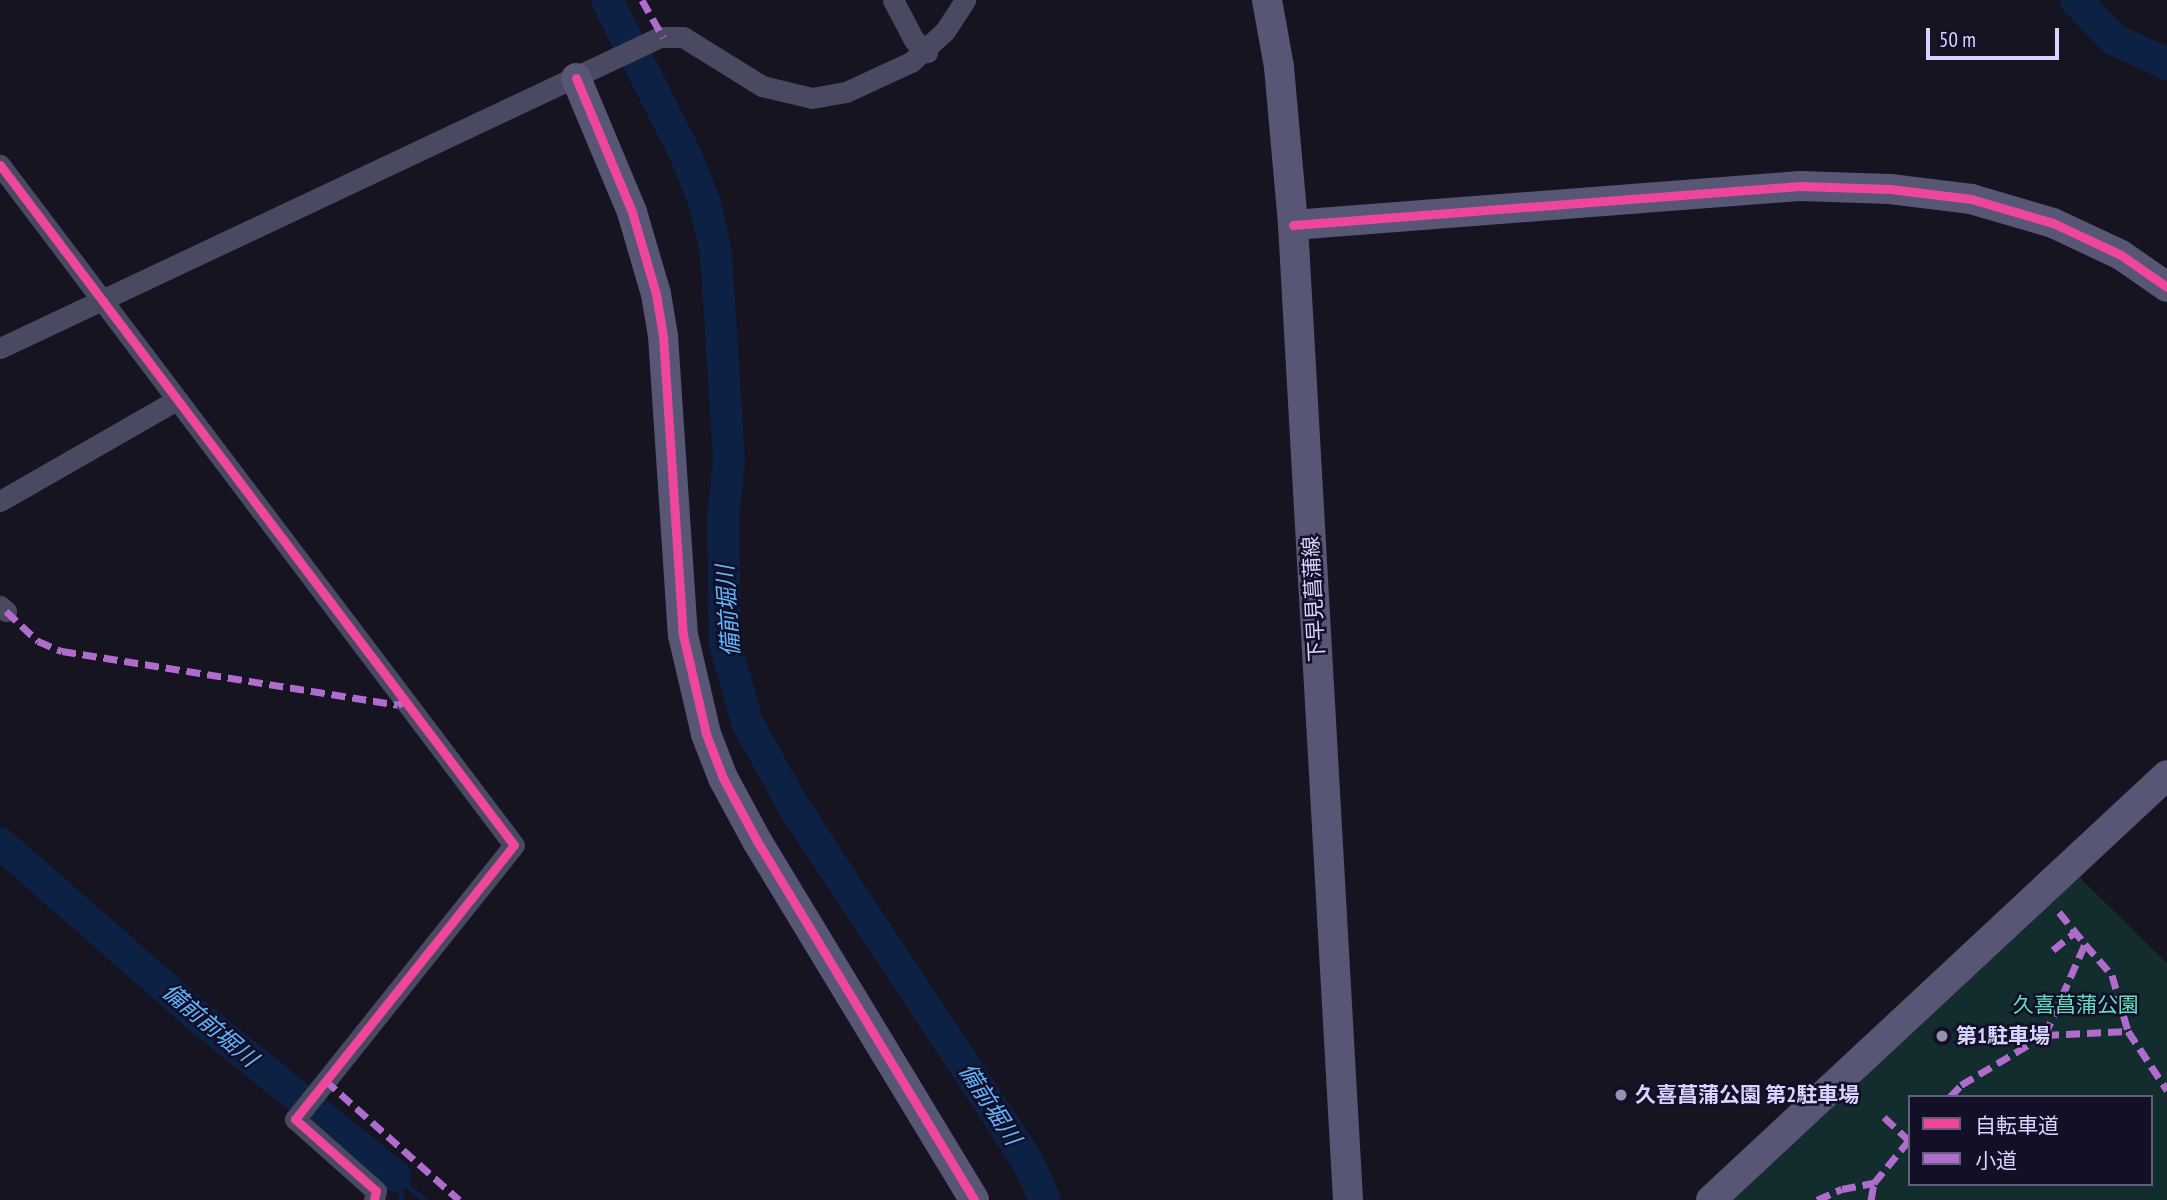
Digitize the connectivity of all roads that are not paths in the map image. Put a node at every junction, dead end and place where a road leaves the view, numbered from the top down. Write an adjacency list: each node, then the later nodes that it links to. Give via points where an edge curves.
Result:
1 (893, 0): 4 (street, via 914,40)
2 (965, 0): 4 (street)
3 (1267, 0): 7 (street, 下早見菖蒲線, via 1280,79)
4 (927, 52): 5 (street, via 864,85 813,98 762,86 683,37 660,37)
5 (584, 74): 9 (street); 15 (street, via 656,294 663,336 683,635 706,734 757,841)
6 (0, 165): 9 (street)
7 (1293, 225): 8 (street, via 1800,186 1890,189 1971,199 2053,223 2121,255); 16 (street, 下早見菖蒲線)
8 (2167, 287)
9 (103, 300): 10 (street); 11 (street)
10 (0, 348)
11 (176, 400): 12 (street); 14 (street, via 514,845 295,1119 376,1191)
12 (0, 501)
13 (2167, 775): 17 (street)
14 (374, 1200)
15 (974, 1200)
16 (1348, 1200)
17 (1711, 1200)

